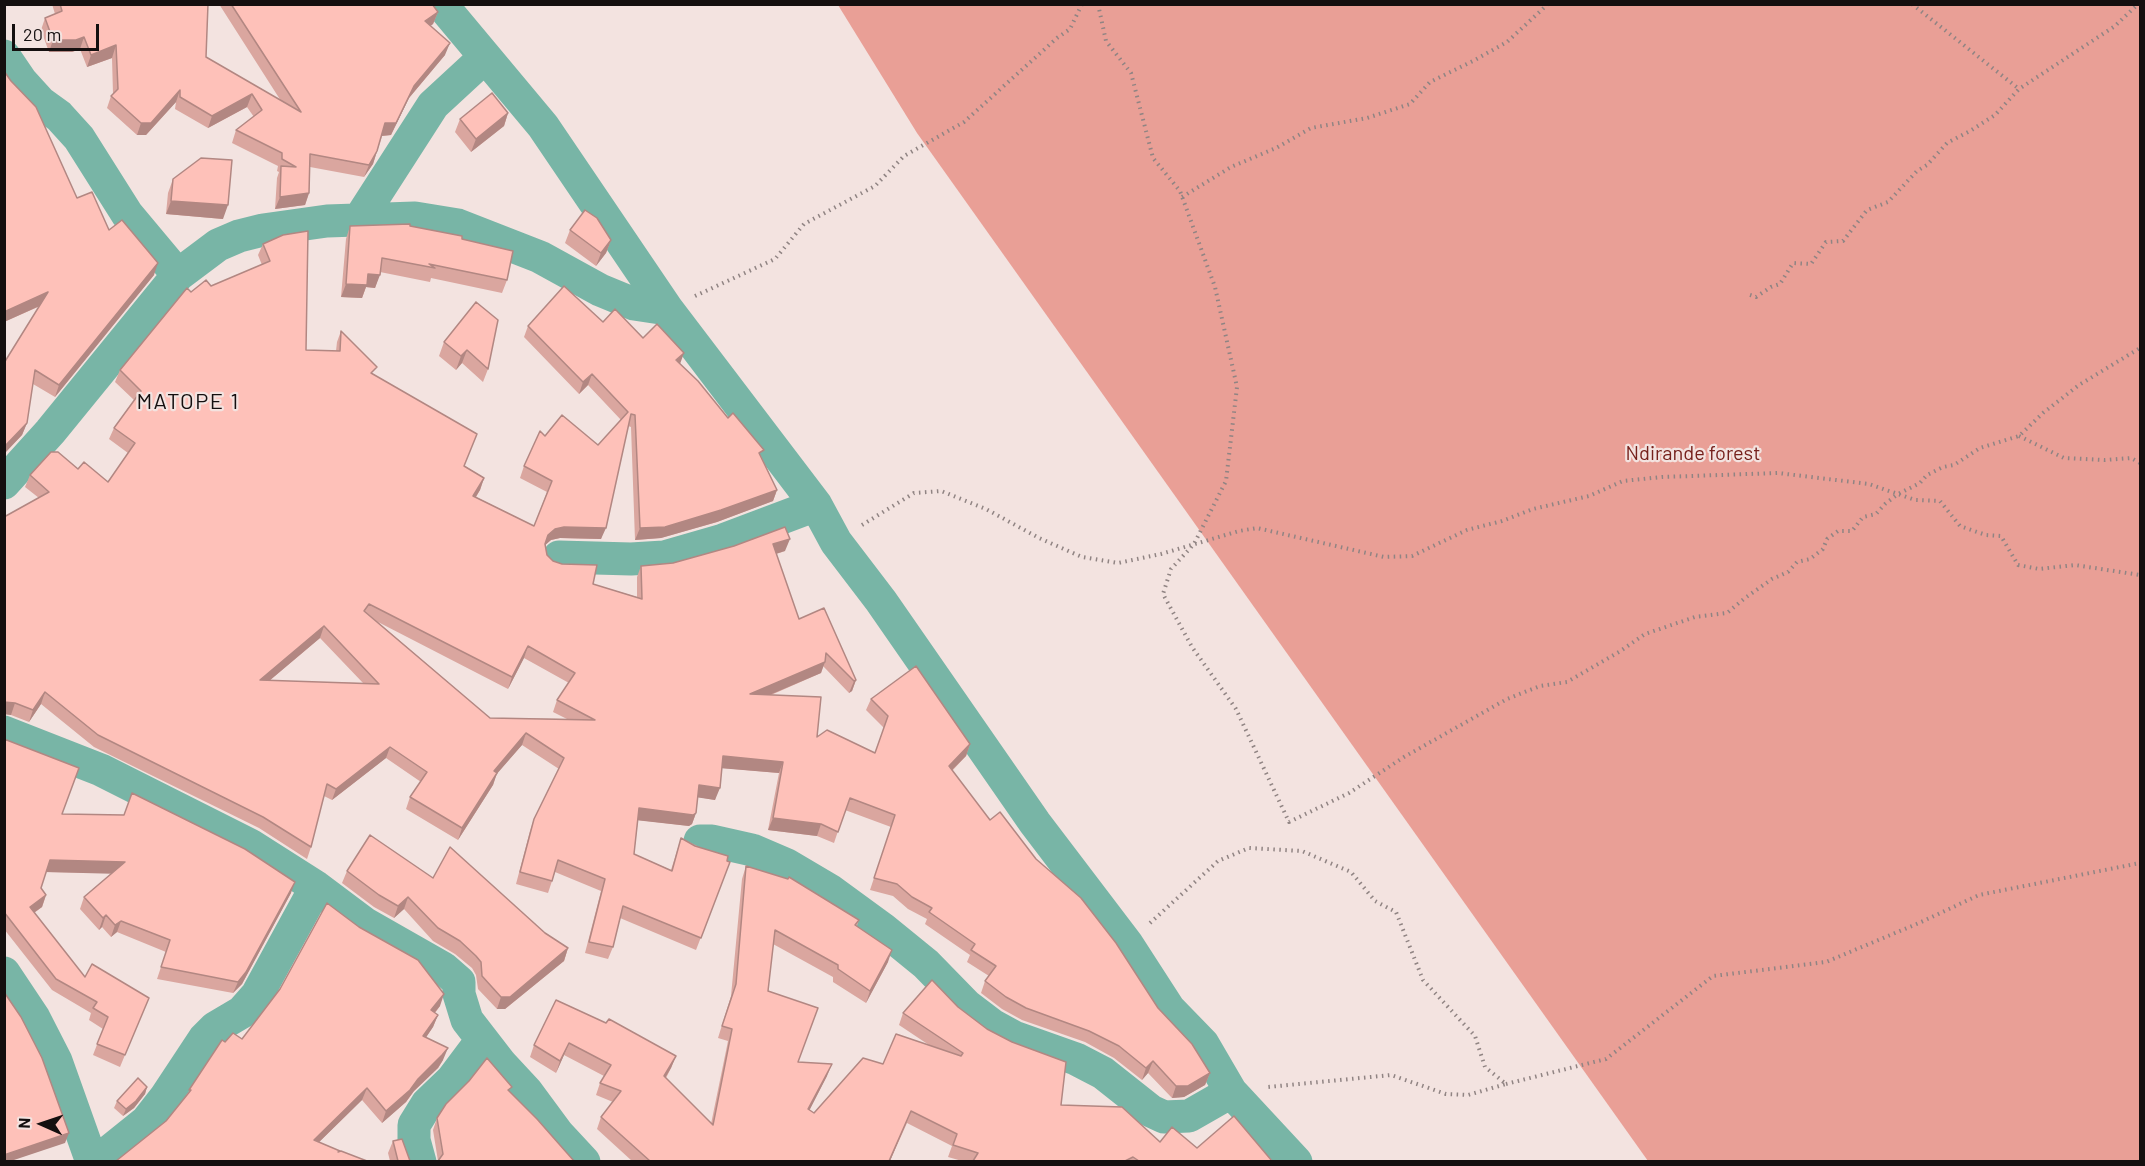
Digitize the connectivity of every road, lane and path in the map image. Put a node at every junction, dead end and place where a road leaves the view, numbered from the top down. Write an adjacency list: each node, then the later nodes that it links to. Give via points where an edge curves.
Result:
1 (441, 4): 8 (street)
2 (1082, 4): 14 (path, via 1070,28 964,122 904,156 875,186 804,224 775,259)
3 (1098, 4): 10 (path, via 1106,41 1131,73 1154,158)
4 (1548, 4): 10 (path, via 1508,42 1430,82 1410,105 1311,128 1231,167)
5 (1912, 4): 9 (path)
6 (2138, 4): 9 (path, via 2115,27)
7 (4, 56): 12 (street, via 41,104 59,116 79,138 127,214)
8 (485, 57): 11 (street, via 434,105); 14 (street, via 543,126)
9 (2019, 89): 13 (path, via 1995,115 1947,143 1888,202 1867,210 1843,241 1826,242 1811,264 1793,263 1780,284 1756,297)
10 (1182, 197): 22 (path, via 1215,287 1237,387 1226,481)
11 (359, 220): 12 (street, via 239,236 218,245); 14 (street, via 415,218 458,225 540,257 600,291 634,304)
12 (178, 275): 18 (street)
13 (1750, 295)
14 (667, 309): 20 (street)
15 (2140, 348): 16 (path, via 2079,385)
16 (2019, 436): 17 (path, via 2064,458 2131,458); 19 (path, via 1980,448)
17 (2140, 463)
18 (4, 483)
19 (1899, 494): 22 (path, via 1869,484 1778,473 1662,477 1623,481 1589,496 1533,509 1467,530 1412,556 1384,557 1257,528); 22 (path, via 1876,514 1863,517 1852,531 1838,531 1810,559 1797,562 1727,614 1695,617 1645,634 1567,682 1540,686 1507,699 1349,793 1289,822 1236,709 1192,647 1163,594 1171,569); 24 (path, via 1916,500 1940,501 1960,526 2001,536 2018,565 2039,569 2075,565)
20 (816, 505): 21 (street); 23 (street, via 723,540 664,557)
21 (836, 542): 22 (path, via 914,493 941,491 986,508 1082,557 1118,563); 29 (street, via 1035,823)
22 (1194, 544)
23 (559, 557)
24 (2140, 575)
25 (4, 732): 28 (street, via 101,770 250,845)
26 (700, 841): 33 (street, via 752,850 796,870 883,929 992,1025 1077,1059 1151,1111 1164,1117 1189,1116)
27 (2140, 863): 32 (path, via 1979,895 1826,962 1713,976 1605,1059)
28 (316, 887): 31 (street, via 364,923 443,968 459,982 467,1020); 35 (street, via 257,995 242,1012 204,1039 147,1121)
29 (1127, 944): 32 (path, via 1218,861 1250,848 1302,851 1352,872 1375,901 1396,912 1423,980 1475,1036 1485,1066); 33 (street, via 1169,1010 1203,1044)
30 (4, 973): 34 (street, via 56,1061)
31 (482, 1040): 36 (street, via 414,1125); 37 (street)
32 (1506, 1084): 33 (path, via 1468,1095 1446,1094 1391,1075)
33 (1231, 1092): 38 (street)
34 (92, 1161)
35 (96, 1161)
36 (420, 1161)
37 (584, 1161)
38 (1296, 1161)

